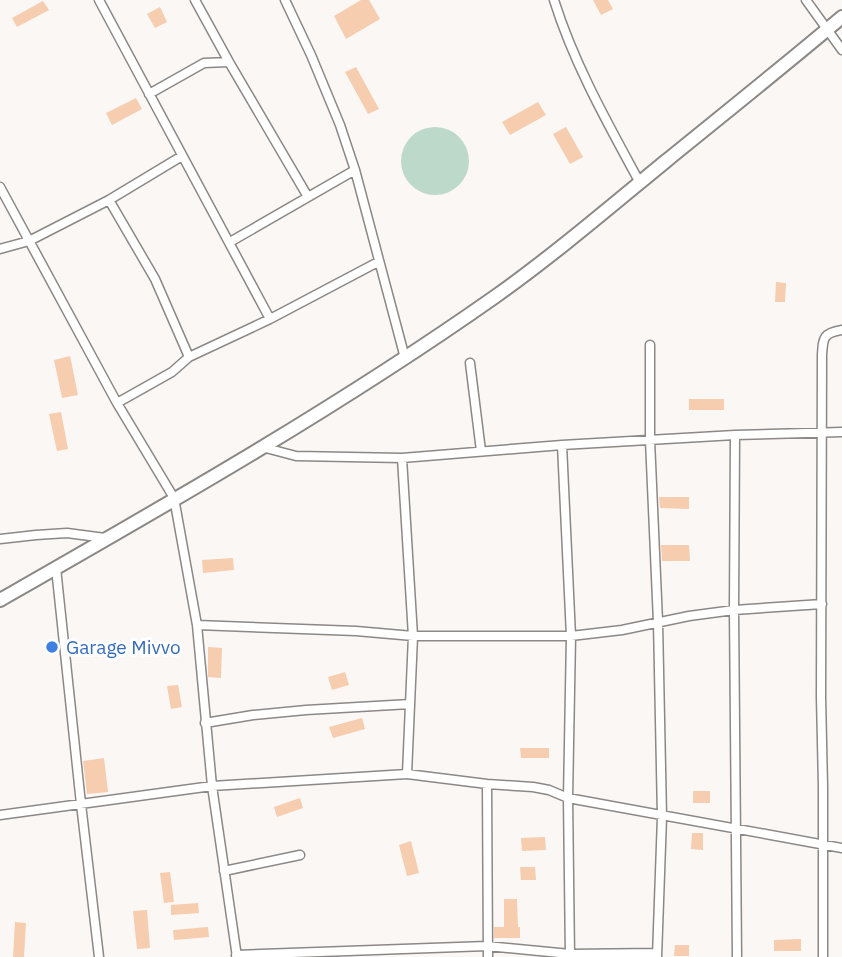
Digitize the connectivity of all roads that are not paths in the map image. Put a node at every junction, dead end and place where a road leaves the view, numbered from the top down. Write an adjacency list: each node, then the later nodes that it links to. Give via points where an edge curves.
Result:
1 (99, 0): 10 (street)
2 (195, 0): 9 (street)
3 (285, 0): 12 (street, via 341,125)
4 (554, 0): 13 (street, via 578,64)
5 (806, 0): 7 (street)
6 (842, 17): 7 (main road)
7 (827, 30): 8 (street); 13 (main road)
8 (842, 50)
9 (229, 62): 10 (street, via 204,63); 15 (street)
10 (149, 94): 11 (street)
11 (182, 156): 16 (street); 18 (street)
12 (355, 170): 15 (street); 20 (street)
13 (640, 183): 25 (main road, via 536,267)
14 (0, 187): 17 (street)
15 (308, 197): 18 (street)
16 (109, 200): 17 (street); 24 (street, via 155,279)
17 (29, 241): 19 (street); 27 (street)
18 (230, 242): 21 (street)
19 (0, 249)
20 (379, 262): 21 (street); 25 (street)
21 (270, 319): 24 (street)
22 (842, 330): 28 (street, via 831,332 823,341)
23 (650, 345): 31 (street)
24 (189, 357): 27 (street)
25 (405, 358): 33 (main road)
26 (470, 363): 34 (street)
27 (117, 403): 36 (street)
28 (823, 432): 29 (street); 30 (street); 41 (street)
29 (842, 432)
30 (735, 435): 31 (street); 42 (street)
31 (650, 440): 32 (street); 43 (street)
32 (562, 445): 34 (street); 46 (street)
33 (262, 447): 35 (street, via 296,456); 36 (main road)
34 (481, 451): 35 (street)
35 (402, 458): 45 (street)
36 (174, 498): 37 (main road); 44 (street)
37 (108, 539): 38 (street, via 68,533); 39 (main road)
38 (0, 540)
39 (56, 568): 40 (main road); 53 (street)
40 (0, 600)
41 (822, 604): 42 (street); 57 (street)
42 (734, 610): 43 (street); 56 (street)
43 (658, 622): 46 (street); 55 (street)
44 (197, 625): 45 (street); 48 (street)
45 (413, 636): 46 (street); 47 (street)
46 (572, 636): 52 (street)
47 (410, 705): 48 (street, via 306,710); 49 (street)
48 (205, 723): 51 (street)
49 (407, 774): 50 (street); 51 (street)
50 (487, 784): 52 (street, via 533,787); 61 (street)
51 (212, 786): 53 (street); 60 (street)
52 (568, 798): 55 (street); 62 (street)
53 (80, 804): 54 (street); 65 (street)
54 (0, 815)
55 (663, 817): 56 (street); 63 (street)
56 (736, 828): 57 (street); 67 (street)
57 (823, 846): 58 (street); 68 (street)
58 (842, 849)
59 (300, 855): 60 (street)
60 (224, 871): 64 (street)
61 (488, 946): 62 (street); 64 (street); 66 (street)
62 (570, 955): 63 (street)
63 (657, 955)
64 (237, 956)
65 (99, 957)
66 (488, 957)
67 (737, 957)
68 (824, 957)

